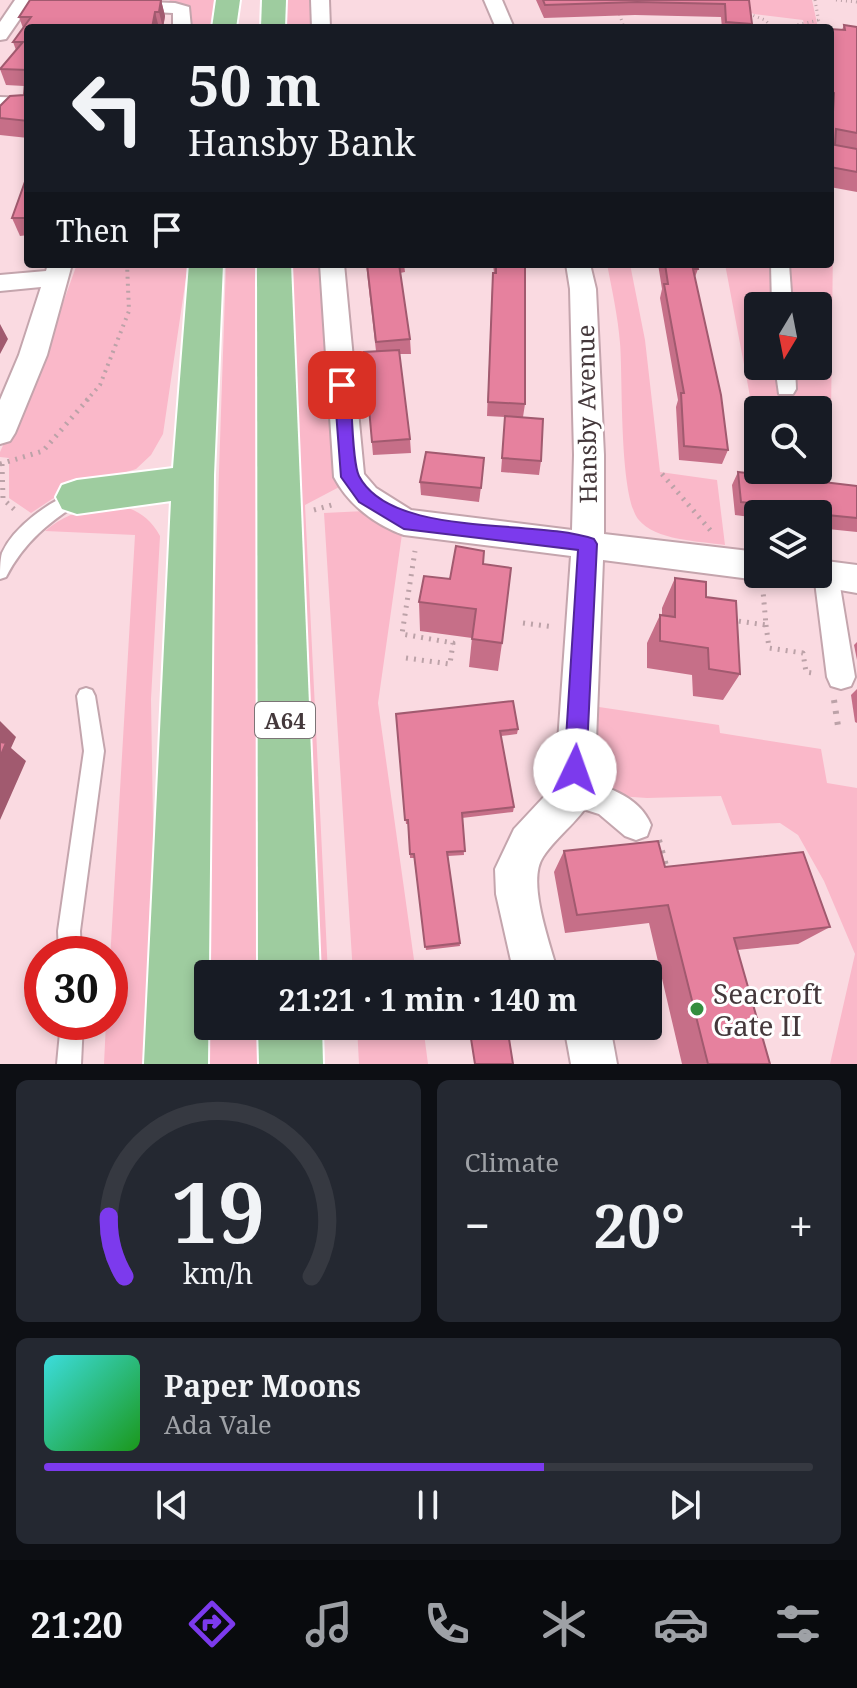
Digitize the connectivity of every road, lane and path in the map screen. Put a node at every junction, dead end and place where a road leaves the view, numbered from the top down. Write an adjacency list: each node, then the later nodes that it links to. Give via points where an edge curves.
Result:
1 (228, 0): 14 (highway)
2 (274, 0): 15 (highway)
3 (320, 0): 16 (street)
4 (493, 0): 17 (street)
5 (615, 0): 18 (path)
6 (815, 0): 12 (path)
7 (836, 0): 8 (path)
8 (857, 2)
9 (26, 5): 22 (street)
10 (105, 6): 13 (street, via 175,8 183,11)
11 (740, 10): 19 (path)
12 (819, 20): 20 (path); 21 (path)
13 (182, 24)
14 (225, 24)
15 (273, 24)
16 (321, 24)
17 (503, 24)
18 (623, 24)
19 (769, 24)
20 (801, 24)
21 (820, 24)
22 (0, 35)
23 (0, 103): 24 (street)
24 (24, 104)
25 (127, 268): 37 (path, via 129,311 100,385 43,451)
26 (206, 268): 39 (highway)
27 (274, 268): 60 (highway, A64)
28 (332, 268): 42 (street, via 349,477 365,497 404,522)
29 (579, 268): 44 (street, Hansby Avenue)
30 (780, 268): 33 (street)
31 (58, 271): 32 (street); 36 (street, via 33,355)
32 (0, 283)
33 (781, 292)
34 (786, 380): 35 (street)
35 (786, 389)
36 (0, 433)
37 (1, 464): 40 (path)
38 (662, 474): 45 (path)
39 (193, 482): 41 (highway); 67 (highway)
40 (1, 488): 43 (path, via 3,499)
41 (77, 497): 43 (lane)
42 (418, 524): 44 (street); 52 (path, via 402,634 453,643 450,664)
43 (31, 526): 47 (lane, via 12,547)
44 (588, 544): 46 (street); 55 (street, Hansby Avenue)
45 (744, 561)
46 (744, 570)
47 (0, 572)
48 (834, 576): 53 (street)
49 (758, 588): 51 (path)
50 (721, 618): 51 (path)
51 (766, 625): 53 (path, via 769,648 803,653 806,672)
52 (406, 658)
53 (841, 677)
54 (86, 696): 59 (lane, via 94,751)
55 (574, 793): 56 (street, via 606,801); 61 (street, via 528,843 516,869)
56 (636, 825)
57 (666, 829): 58 (path, via 659,838)
58 (668, 874)
59 (69, 936)
60 (289, 960)
61 (533, 960)
62 (71, 1040): 66 (lane)
63 (290, 1040): 68 (highway)
64 (590, 1040): 65 (street)
65 (594, 1063)
66 (69, 1064)
67 (176, 1064)
68 (291, 1064)

